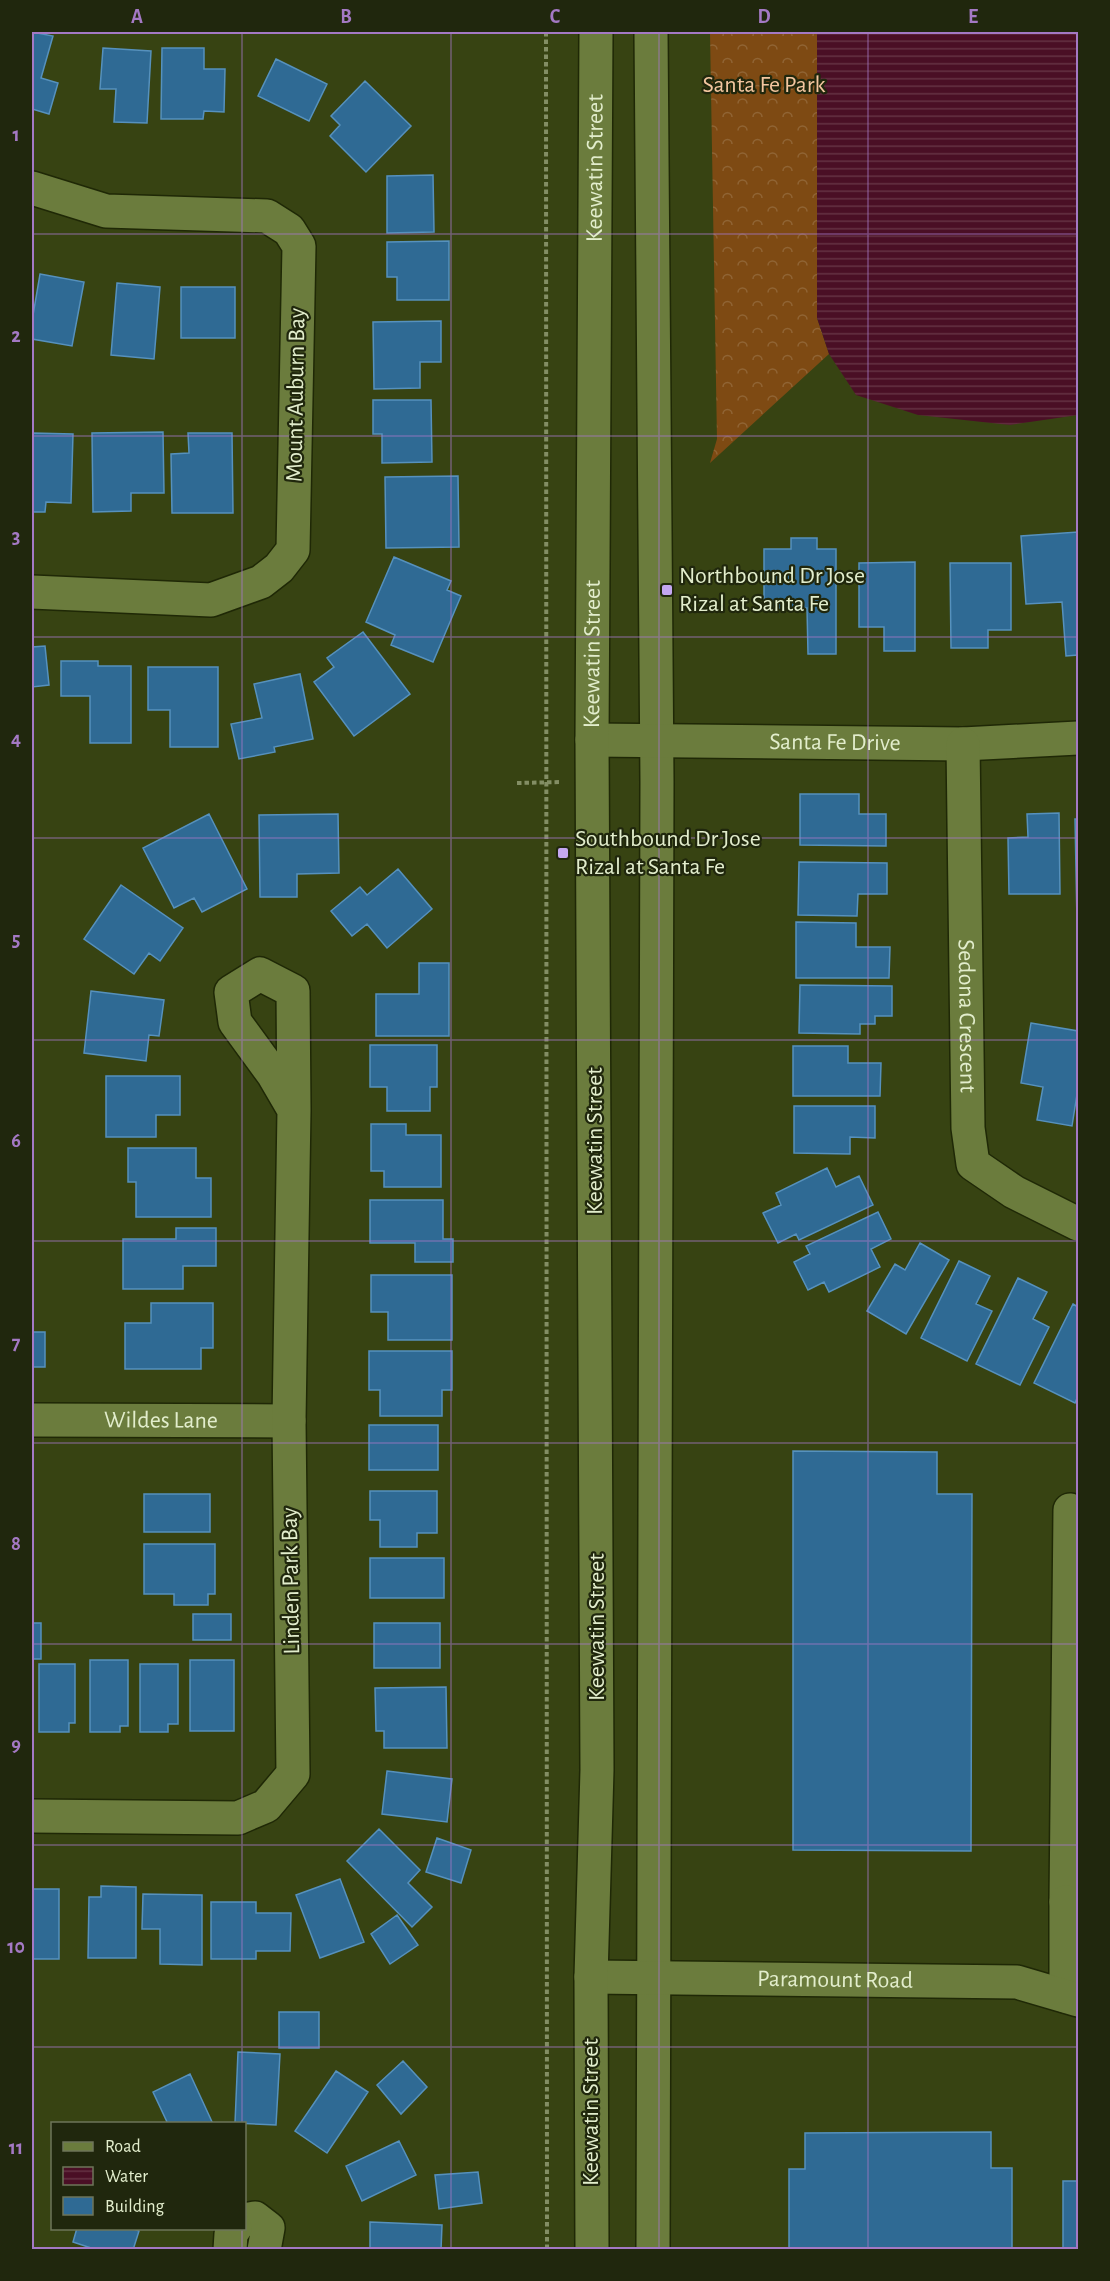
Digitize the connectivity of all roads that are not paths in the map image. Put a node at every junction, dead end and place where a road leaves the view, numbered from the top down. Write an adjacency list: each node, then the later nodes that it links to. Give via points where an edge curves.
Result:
1 (596, 32): 7 (street, Keewatin Street)
2 (651, 32): 6 (street)
3 (32, 188): 4 (street, Mount Auburn Bay, via 106,211 267,216 289,230 299,246 293,550 261,582 211,600)
4 (32, 592)
5 (1078, 738): 8 (street, Santa Fe Drive)
6 (657, 739): 7 (street, Santa Fe Drive); 8 (street, Santa Fe Drive); 17 (street)
7 (592, 740): 16 (street, Keewatin Street, via 597,1770)
8 (963, 744): 10 (street, Sedona Crescent, via 968,1128 973,1164 1014,1192)
9 (294, 1110): 12 (street, Linden Park Bay)
10 (1078, 1224)
11 (32, 1420): 12 (street, Wildes Lane)
12 (289, 1421): 14 (street, Linden Park Bay, via 292,1774 266,1806 238,1818)
13 (1078, 1514): 15 (street, via 1070,1510)
14 (32, 1816)
15 (1072, 1905): 18 (street)
16 (591, 1977): 17 (street, Paramount Road); 23 (street, Keewatin Street)
17 (652, 1977): 18 (street, Paramount Road, via 1017,1982); 24 (street)
18 (1072, 1998)
19 (246, 2220): 22 (street, via 255,2218 268,2228)
20 (234, 2230): 21 (street)
21 (230, 2250)
22 (264, 2250)
23 (592, 2250)
24 (653, 2250)

